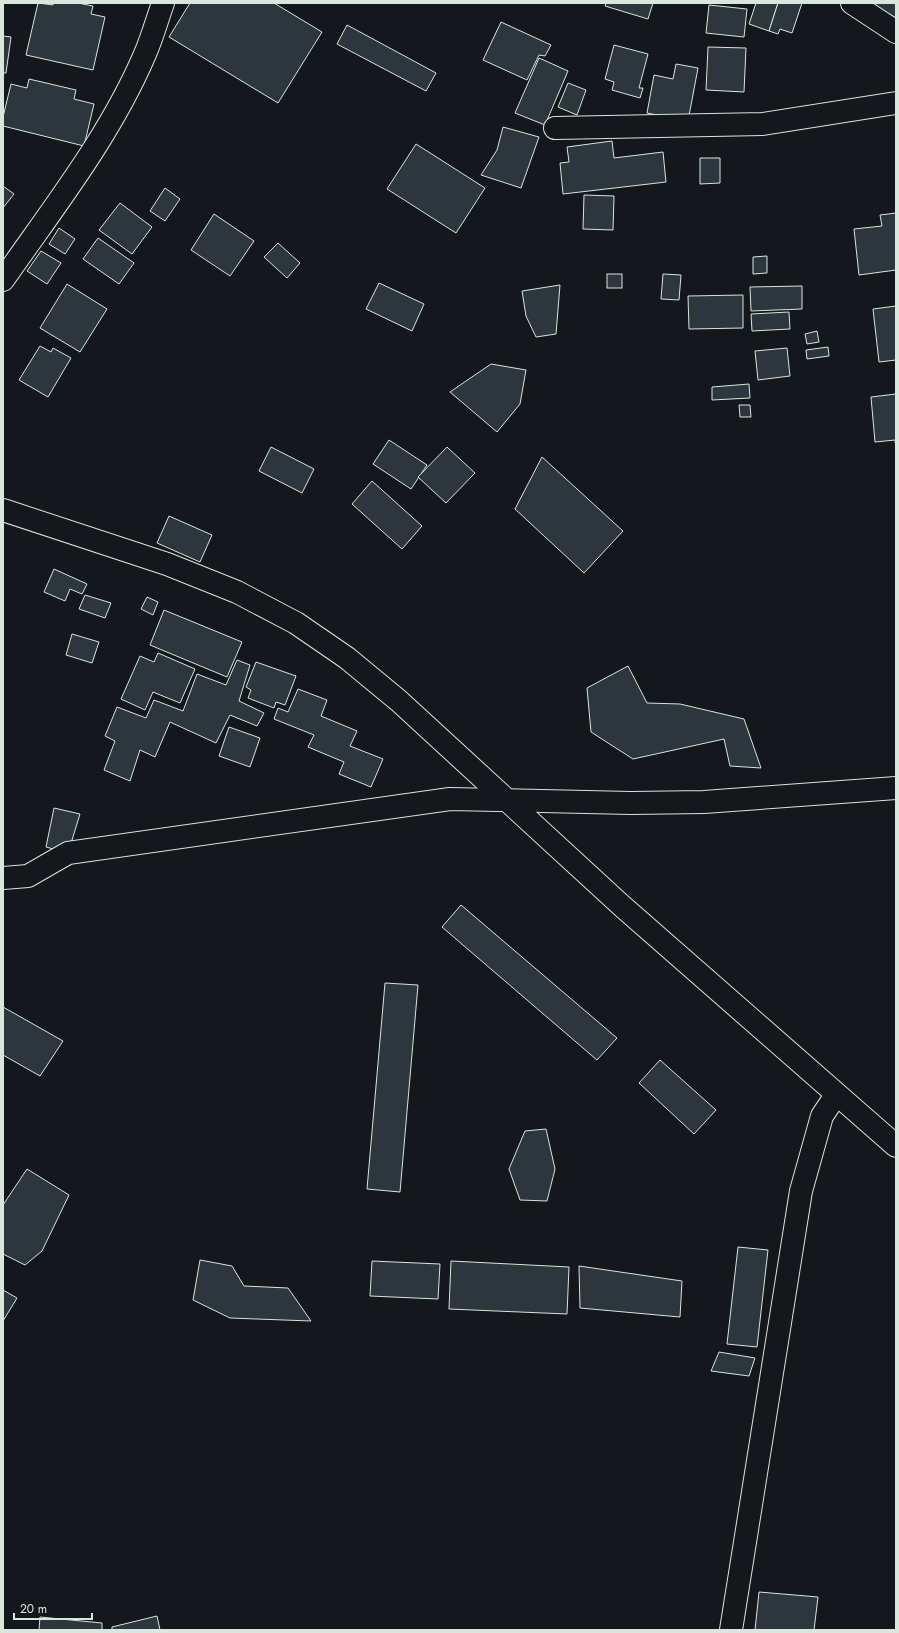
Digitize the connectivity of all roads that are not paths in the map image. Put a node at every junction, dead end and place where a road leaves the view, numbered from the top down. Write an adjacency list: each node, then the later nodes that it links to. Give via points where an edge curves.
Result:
1 (163, 3): 6 (street, via 145,54 115,112 81,168)
2 (852, 3): 3 (street)
3 (896, 32)
4 (896, 104): 5 (street, via 763,124)
5 (555, 128)
6 (3, 280)
7 (3, 510): 9 (street, via 166,564 237,592 296,623 347,658)
8 (896, 788): 9 (street, via 704,802)
9 (508, 800): 11 (street, via 419,803 68,853); 13 (street, via 622,906)
10 (3, 861): 11 (street)
11 (28, 876): 12 (street)
12 (3, 878)
13 (836, 1095): 14 (street); 15 (street, via 822,1116 801,1191)
14 (896, 1146)
15 (731, 1630)

